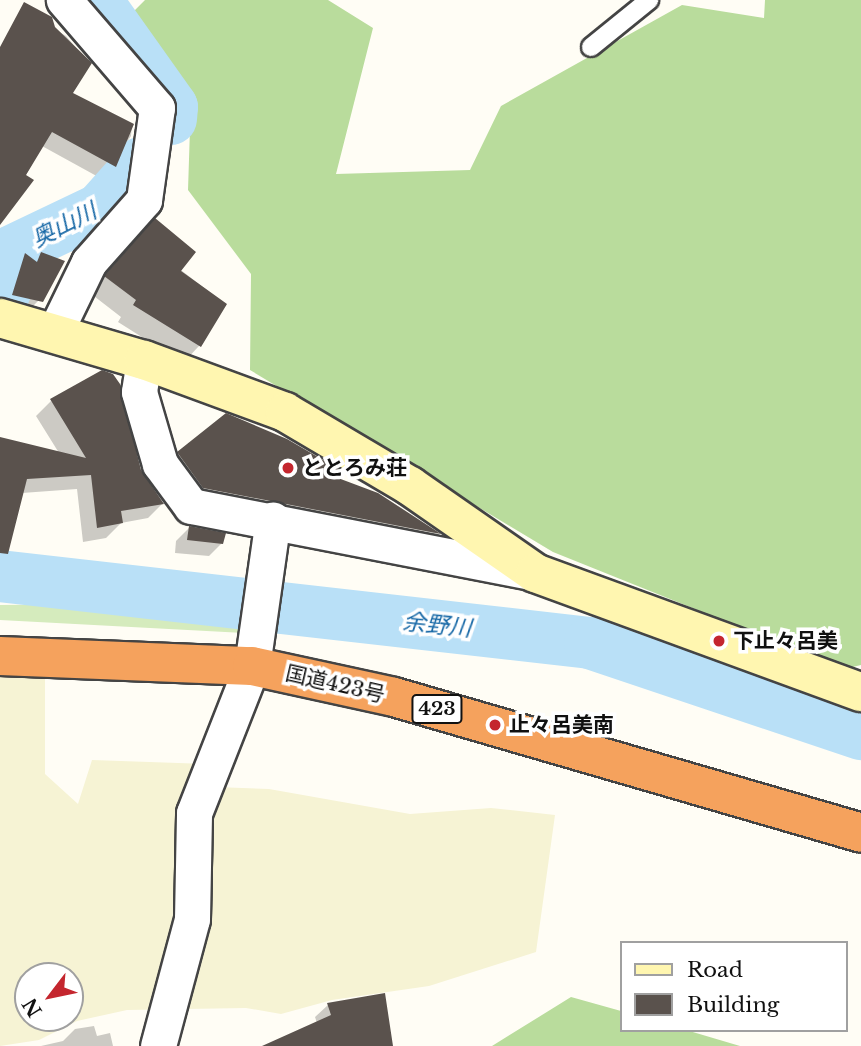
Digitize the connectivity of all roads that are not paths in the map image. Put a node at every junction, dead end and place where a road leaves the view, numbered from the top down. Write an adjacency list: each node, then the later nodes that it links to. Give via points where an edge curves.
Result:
1 (65, 0): 5 (street, via 157,108 144,200 89,262)
2 (649, 0): 3 (lane)
3 (591, 47)
4 (0, 318): 5 (street)
5 (54, 334): 6 (street)
6 (144, 360): 7 (street, via 139,392 160,464 191,506); 8 (street, via 285,412 410,486)
7 (273, 519): 8 (street); 9 (street)
8 (535, 573): 11 (street)
9 (253, 654): 10 (highway, 国道423号 / 423); 12 (highway, 国道423号 / 423); 13 (street, via 194,813 192,919)
10 (0, 656)
11 (861, 692)
12 (861, 833)
13 (158, 1046)

